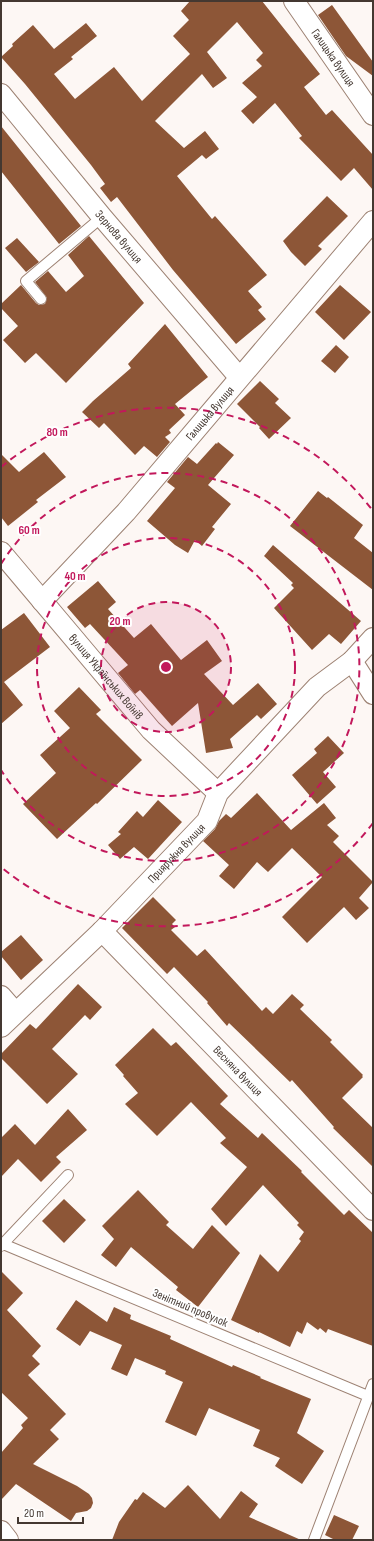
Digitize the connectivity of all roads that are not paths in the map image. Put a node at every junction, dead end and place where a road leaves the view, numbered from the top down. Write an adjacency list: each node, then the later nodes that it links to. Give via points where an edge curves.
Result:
1 (294, 1): 3 (street, Галицька вулиця)
2 (1, 94): 4 (street, Зернова вулиця)
3 (373, 115)
4 (102, 217): 6 (lane, via 26,281); 7 (street, Зернова вулиця)
5 (373, 221): 7 (street, Галицька вулиця)
6 (41, 299)
7 (239, 378): 9 (street, Галицька вулиця, via 126,512)
8 (1, 552): 9 (street, вулиця Українських Воїнів)
9 (42, 601): 13 (street, вулиця Українських Воїнів, via 151,730)
10 (373, 638): 11 (street, Прияружна вулиця)
11 (352, 661): 12 (street); 13 (street, Прияружна вулиця, via 317,687)
12 (373, 694)
13 (218, 793): 14 (street, Прияружна вулиця, via 207,821)
14 (102, 931): 16 (street, Прияружна вулиця); 19 (street, Весняна вулиця)
15 (1, 996): 16 (street)
16 (15, 1012): 17 (street, Прияружна вулиця)
17 (1, 1027)
18 (68, 1175): 20 (lane, Зенітний провулок)
19 (373, 1210)
20 (2, 1245): 22 (lane, Зенітний провулок)
21 (373, 1384): 22 (lane)
22 (368, 1396): 25 (lane)
23 (1, 1531): 24 (street)
24 (8, 1540)
25 (314, 1540)

